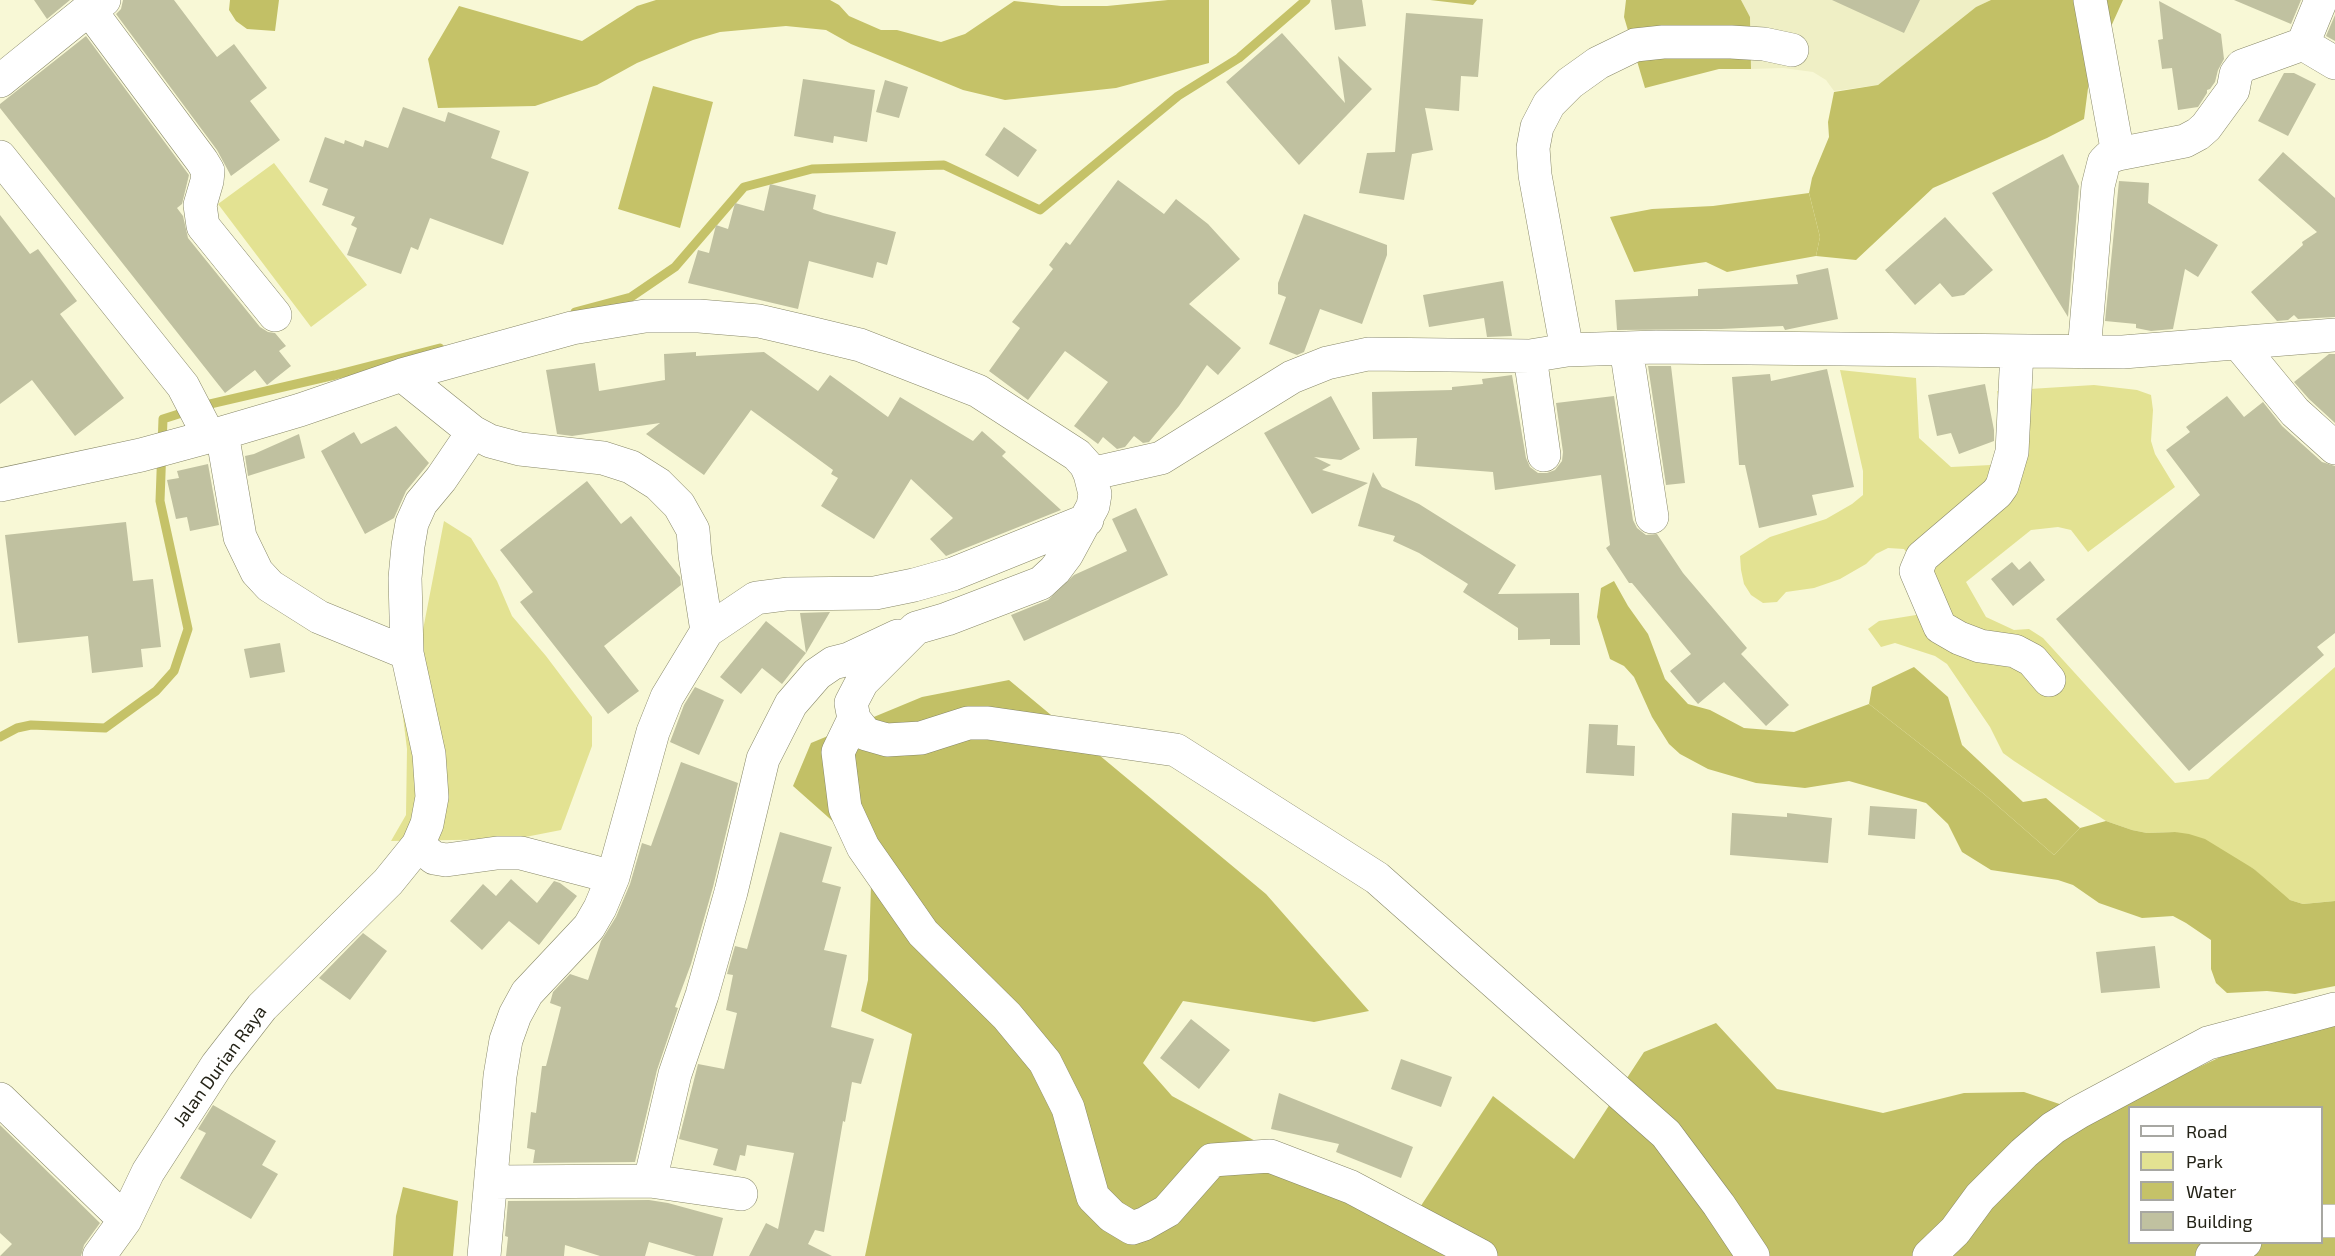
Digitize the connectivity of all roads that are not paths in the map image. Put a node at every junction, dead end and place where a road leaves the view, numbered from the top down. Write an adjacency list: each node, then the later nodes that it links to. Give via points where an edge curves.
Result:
1 (2090, 0): 8 (street)
2 (2321, 0): 4 (street)
3 (96, 4): 7 (street); 10 (street, via 208,171 200,205 203,226)
4 (2303, 44): 6 (street); 8 (street, via 2242,66 2233,90 2206,127 2192,138)
5 (1791, 50): 14 (street, via 1731,42 1635,45 1598,63 1550,104 1537,127 1533,148)
6 (2335, 63)
7 (0, 81)
8 (2118, 154): 16 (street, via 2104,162 2099,177)
9 (0, 157): 19 (street, via 183,386)
10 (274, 315)
11 (2335, 334): 12 (street)
12 (2239, 344): 16 (street); 21 (street, via 2295,412)
13 (1626, 348): 14 (street); 15 (street); 25 (street)
14 (1567, 350): 17 (street)
15 (2017, 351): 16 (street); 30 (street, via 2012,452 2002,486 1922,557 1916,571 1940,627 1980,646 2015,651 2032,660)
16 (2084, 352)
17 (1530, 356): 22 (street); 23 (street, via 1368,354 1327,363 1292,377 1161,458)
18 (402, 375): 19 (street, via 300,410); 20 (street); 23 (street, via 572,328 645,316 759,321 860,345 978,392 1077,455)
19 (210, 429): 24 (street, via 141,455); 29 (street, via 240,537 257,572 270,586 319,617)
20 (473, 432): 28 (street, via 520,449 603,458 631,467 657,484 679,506 693,530); 29 (street, Jalan Durian Raya, via 421,503 412,523 405,578)
21 (2335, 448)
22 (1544, 455)
23 (1090, 474): 26 (street, via 1095,494)
24 (0, 485)
25 (1652, 517)
26 (1087, 520): 27 (street, via 1067,554 1041,582); 28 (street, via 953,574 914,585 875,593 756,598)
27 (916, 628): 31 (street, via 862,682 850,703); 36 (street, via 816,674 791,704 776,731 763,759 731,892 675,1074)
28 (707, 631): 33 (street, via 667,697 653,732)
29 (407, 653): 32 (street, Jalan Durian Raya, via 429,754 432,797)
30 (2049, 680)
31 (854, 719): 43 (street, via 838,752 845,808 863,847 923,933 1007,1016 1045,1062 1068,1108 1093,1197 1112,1216 1132,1228 1144,1224 1167,1210 1212,1160 1270,1156 1351,1187); 44 (street, via 866,734 887,740 921,738 968,723 988,723 1176,750 1377,878 1666,1134)
32 (418, 845): 33 (street, via 434,858 446,860 521,853); 39 (street, Jalan Durian Raya, via 388,882 261,1007 148,1172)
33 (612, 877): 37 (street, via 589,927 527,993 515,1015 500,1077)
34 (2335, 1009): 45 (street, via 2208,1043 2079,1112 2024,1153)
35 (0, 1099): 39 (street)
36 (650, 1180): 37 (street); 38 (street)
37 (492, 1182): 42 (street)
38 (741, 1194)
39 (125, 1220): 41 (street, Jalan Durian Raya)
40 (2240, 1244): 46 (street)
41 (99, 1256)
42 (484, 1256)
43 (1481, 1256)
44 (1753, 1256)
45 (1929, 1256)
46 (2212, 1256)

